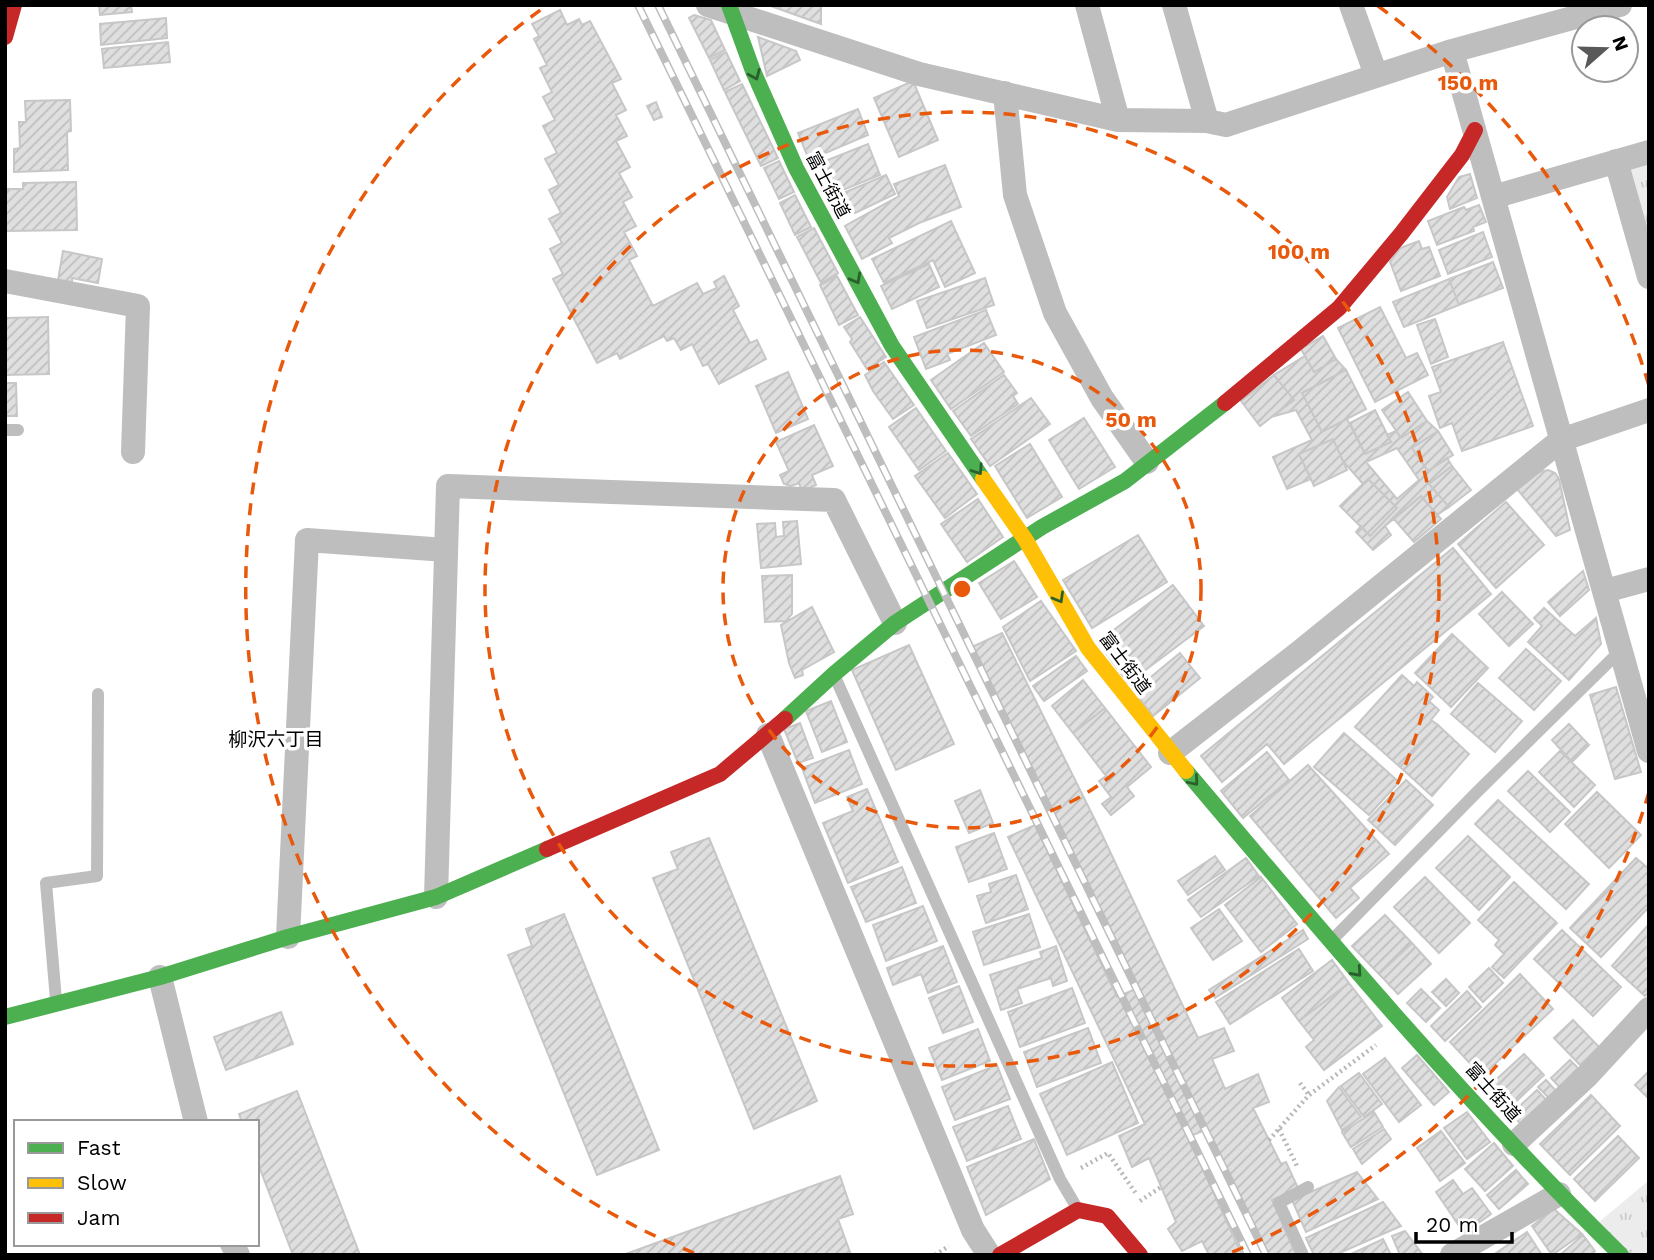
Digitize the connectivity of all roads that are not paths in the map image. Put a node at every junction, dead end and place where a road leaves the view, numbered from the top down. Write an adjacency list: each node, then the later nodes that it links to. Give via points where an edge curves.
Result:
1 (14, 5): 8 (street)
2 (1087, 5): 12 (street)
3 (1174, 5): 13 (street)
4 (1350, 5): 10 (street)
5 (1620, 5): 7 (street)
6 (723, 7): 11 (street, via 919,74); 25 (street, 富士街道, one-way to 25, via 796,168 892,346)
7 (1541, 14): 9 (street)
8 (5, 37)
9 (1452, 51): 10 (street); 14 (street)
10 (1376, 75): 13 (street, via 1226,125)
11 (1005, 93): 12 (street); 24 (street, via 1015,195 1055,313 1102,398)
12 (1118, 120): 13 (street)
13 (1207, 121)
14 (1475, 130): 17 (street); 24 (street, via 1462,155 1339,308)
15 (1649, 152): 16 (street)
16 (1616, 161): 17 (street); 18 (street)
17 (1493, 197): 22 (street)
18 (1645, 248): 19 (street)
19 (1649, 277)
20 (5, 281): 23 (street, via 138,306)
21 (1649, 410): 22 (street)
22 (1561, 440): 28 (street); 36 (street)
23 (132, 452)
24 (1147, 462): 25 (street, via 1125,481)
25 (1025, 539): 29 (street); 36 (street, 富士街道, one-way to 36, via 1088,648)
26 (446, 550): 29 (street, via 448,486 834,500); 37 (street); 38 (street, via 307,540)
27 (1649, 579): 28 (street)
28 (1605, 591): 30 (street)
29 (895, 623): 31 (street)
30 (1620, 651): 33 (street); 39 (lane)
31 (834, 674): 34 (street); 48 (lane, via 1060,1179)
32 (98, 694): 41 (lane, via 97,876 46,883)
33 (1645, 721): 35 (street)
34 (768, 735): 37 (street, via 720,774); 49 (street, via 973,1230)
35 (1649, 751)
36 (1170, 753): 39 (street, 富士街道, one-way to 39)
37 (436, 897): 38 (street)
38 (289, 937): 40 (street)
39 (1330, 942): 45 (street, 富士街道, one-way to 45)
40 (160, 976): 41 (street); 44 (street)
41 (56, 1004): 43 (street)
42 (1649, 1009): 45 (street, via 1586,1077)
43 (5, 1017)
44 (196, 1120)
45 (1514, 1144): 47 (street, 富士街道)
46 (1308, 1187): 52 (lane, via 1279,1203)
47 (1559, 1194): 53 (street); 54 (street, 富士街道)
48 (1079, 1210): 50 (street); 51 (street, via 1107,1216)
49 (989, 1255)
50 (1000, 1255)
51 (1140, 1255)
52 (1303, 1255)
53 (1451, 1255)
54 (1621, 1255)

